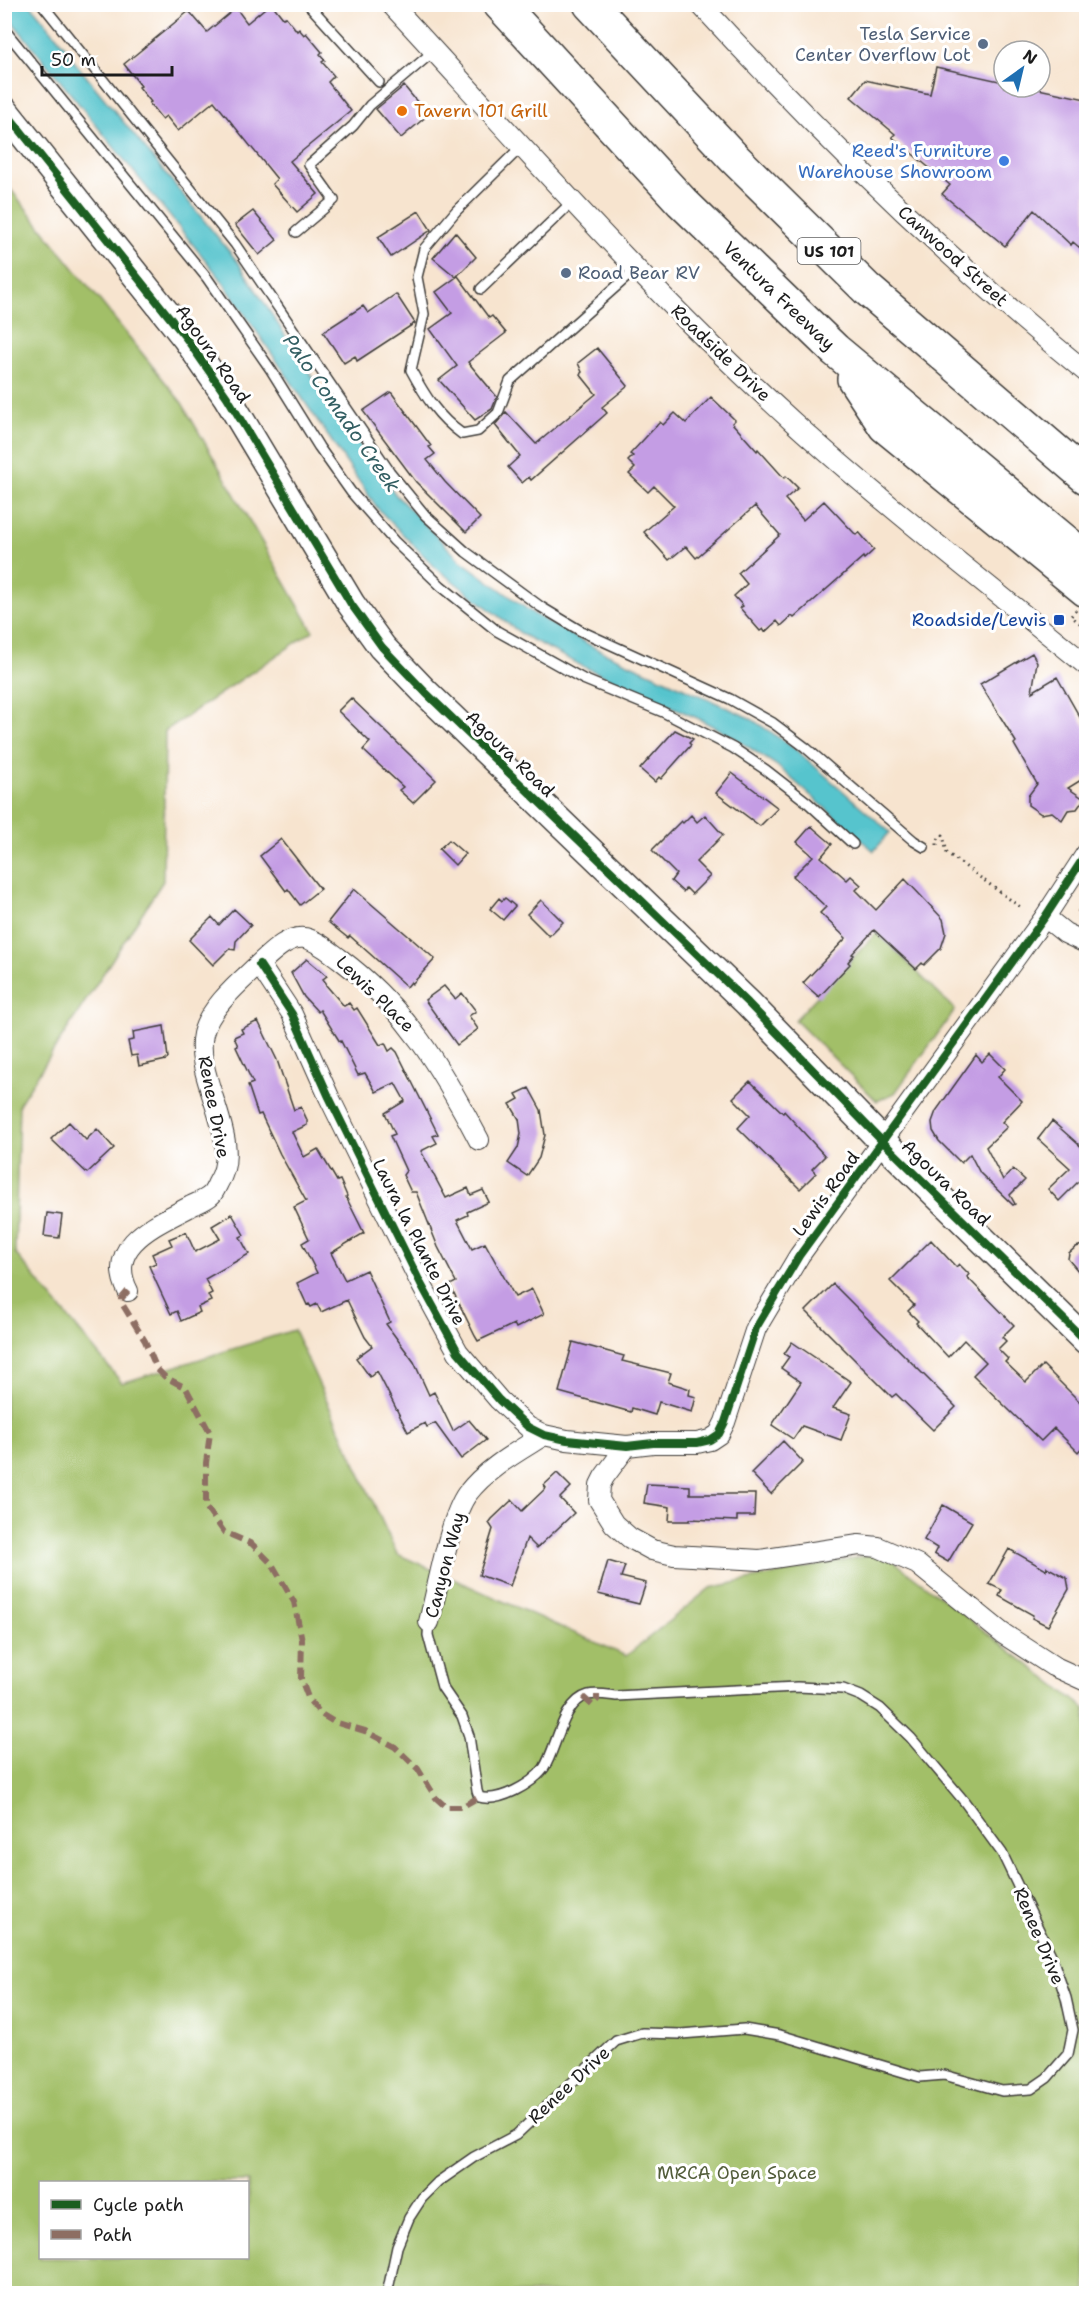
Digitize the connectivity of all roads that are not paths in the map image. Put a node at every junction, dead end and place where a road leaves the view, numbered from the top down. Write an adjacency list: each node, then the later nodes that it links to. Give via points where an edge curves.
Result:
1 (42, 4): 23 (lane, via 235,244 390,472 425,516 466,552 581,631 730,699 773,723)
2 (308, 4): 9 (lane)
3 (391, 4): 8 (street, Roadside Drive)
4 (500, 4): 16 (highway, Ventura Freeway, via 682,202)
5 (590, 4): 18 (highway, US 101, via 734,158 867,289)
6 (700, 4): 17 (street, Canwood Street, via 859,170 989,290)
7 (4, 29): 22 (lane, via 207,278 351,492 402,549 497,631 582,679 663,712 733,748 791,789)
8 (434, 51): 11 (street, Roadside Drive); 13 (lane, via 370,105 353,126 309,165 334,200)
9 (379, 82)
10 (4, 110): 29 (main road, Agoura Road, via 186,338 227,397 351,604 382,647 748,1003)
11 (522, 146): 12 (street, Roadside Drive); 14 (lane, via 456,211 424,249 417,277 424,314 411,370 446,422 462,434 478,431 498,413 510,381)
12 (573, 201): 14 (street, Roadside Drive); 15 (lane)
13 (296, 232)
14 (636, 269): 21 (street, Roadside Drive, via 792,421)
15 (481, 289)
16 (835, 350): 19 (highway, Ventura Freeway); 20 (highway, via 885,426)
17 (1086, 372)
18 (1086, 477)
19 (1086, 559)
20 (1084, 602)
21 (1086, 665)
22 (852, 844)
23 (924, 846)
24 (1086, 854): 25 (street, Lewis Road)
25 (1045, 917): 26 (street); 29 (street, Lewis Road)
26 (1086, 943)
27 (259, 964): 28 (street, Lewis Place, via 289,941 303,938 320,944 356,970 420,1039 446,1077); 30 (street, Renee Drive, via 231,990 208,1020 203,1035 204,1062 227,1161 220,1180 211,1196 133,1241 122,1270); 32 (street, Laura la Plante Drive, via 292,1014 329,1097 458,1352 499,1400)
28 (479, 1140)
29 (883, 1142): 31 (main road, Agoura Road); 33 (street, Lewis Road, via 799,1256 756,1328 718,1434 696,1443)
30 (128, 1291)
31 (1086, 1341)
32 (544, 1435): 33 (street, Laura la Plante Drive); 34 (street, Canyon Way, via 499,1464 466,1495 456,1515)
33 (627, 1446): 35 (street, via 604,1477 599,1500 614,1524 652,1550 760,1560 859,1545 878,1547 917,1564 1002,1633 1053,1666)
34 (429, 1622): 36 (lane, Canyon Way, via 428,1635 442,1687 462,1716 469,1736)
35 (1086, 1681)
36 (479, 1797): 37 (lane, Renee Drive, via 498,1798 514,1792 543,1769 566,1717 576,1703 590,1694 797,1687 843,1689 861,1696 880,1708 911,1738 1002,1853 1051,1955 1073,2030 1068,2054 1047,2078 1031,2089 1002,2091 944,2075 920,2077 780,2035 744,2029 642,2033 616,2041 516,2135 474,2157 422,2198 397,2247)
37 (387, 2294)

